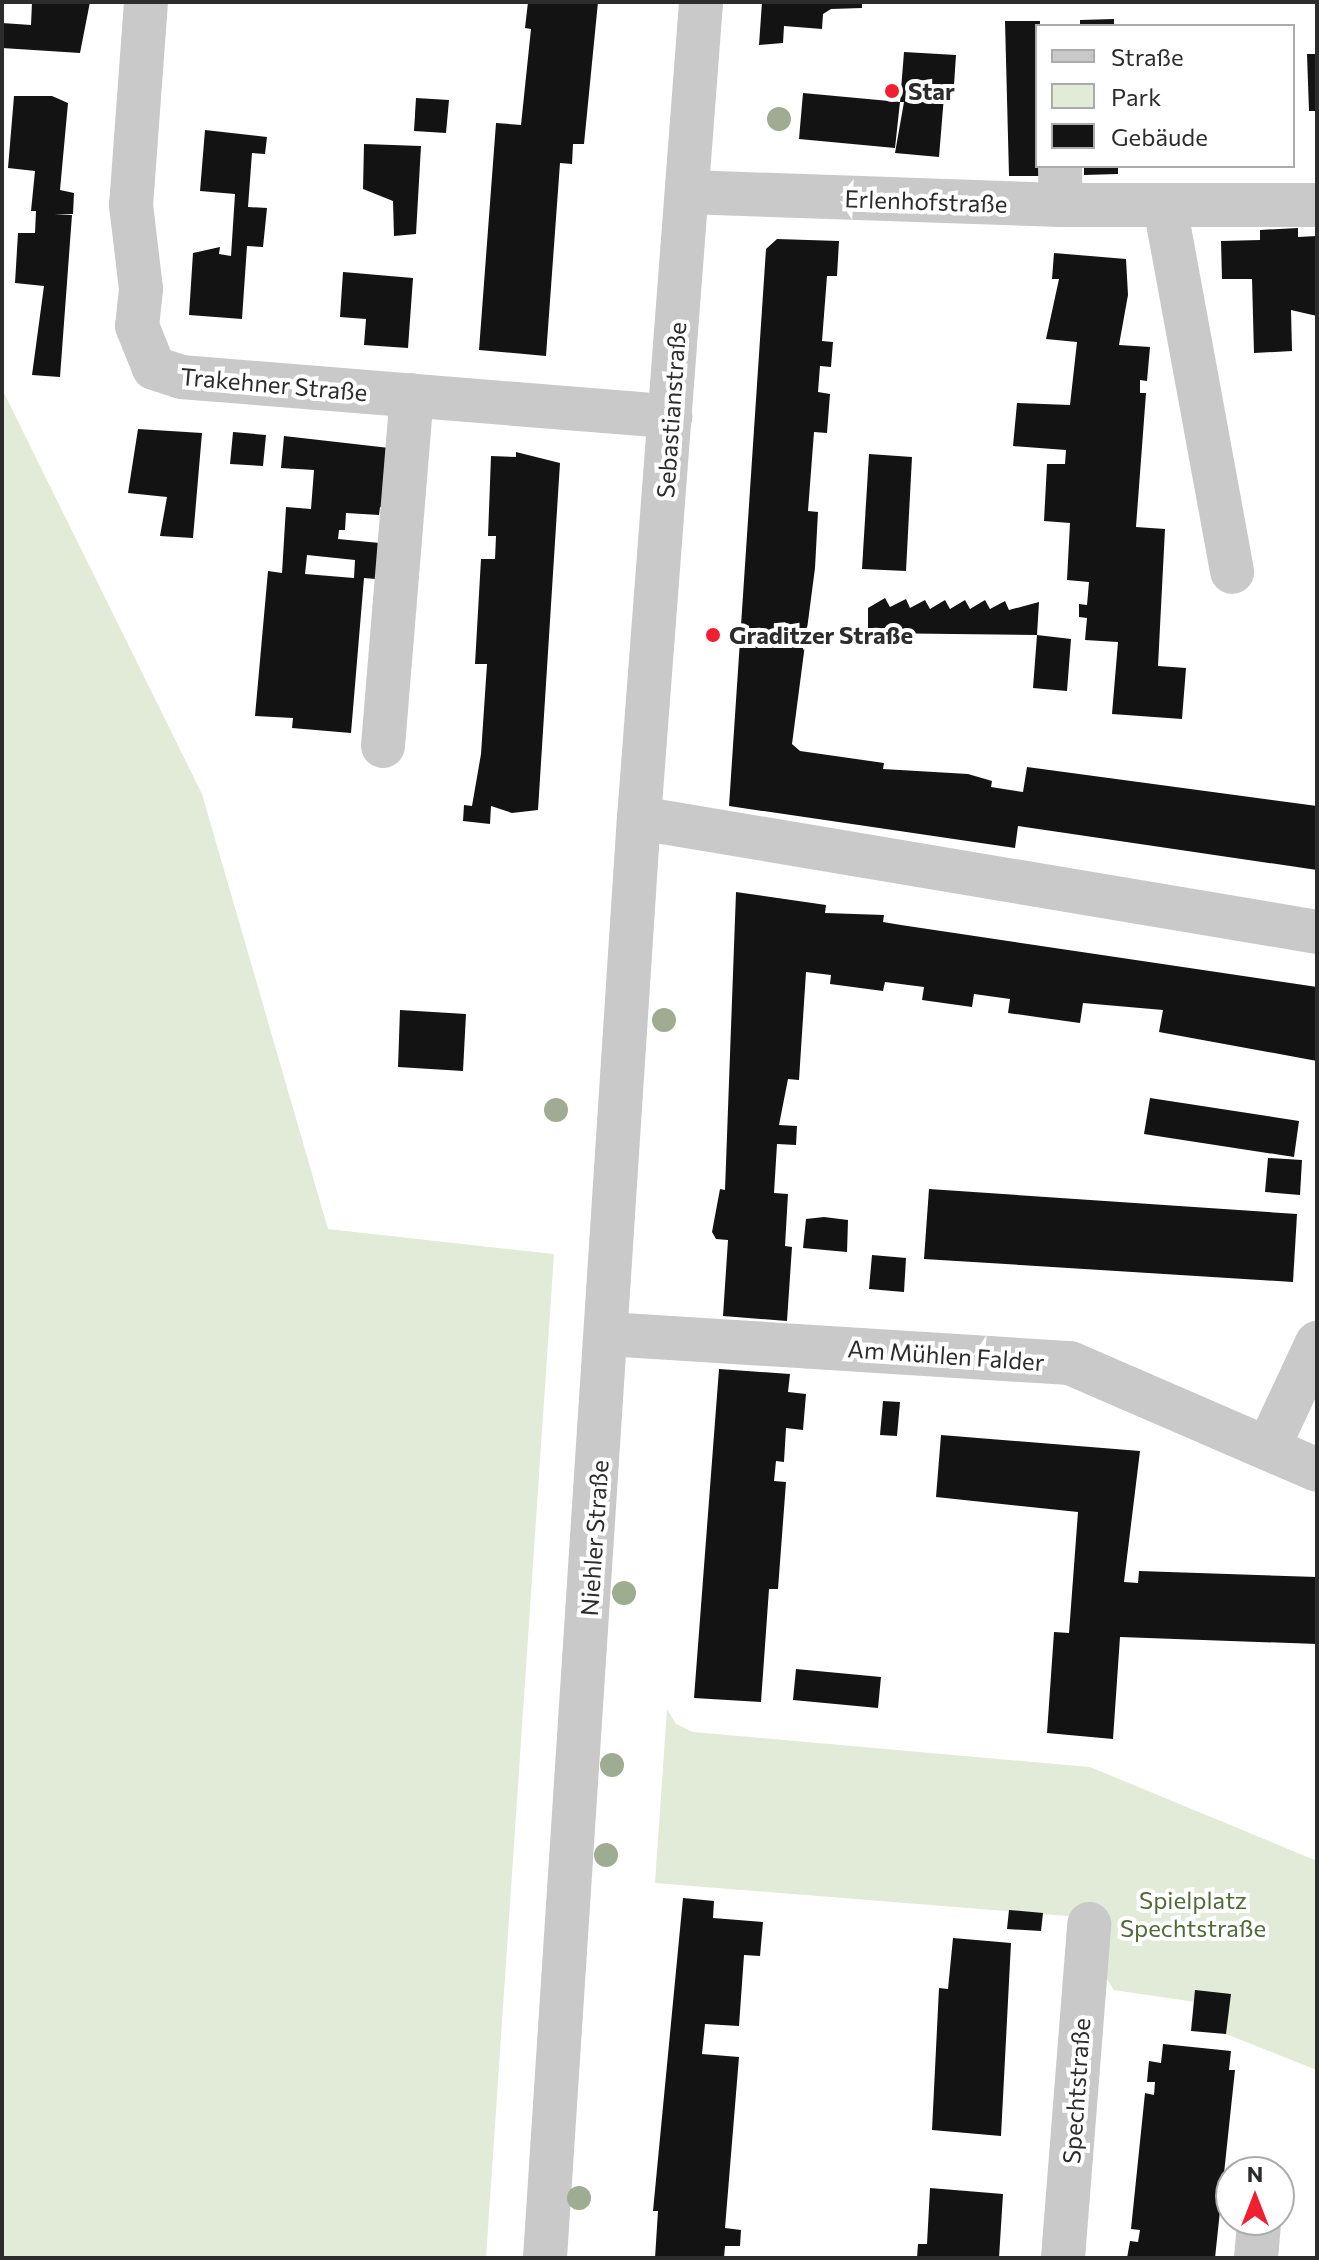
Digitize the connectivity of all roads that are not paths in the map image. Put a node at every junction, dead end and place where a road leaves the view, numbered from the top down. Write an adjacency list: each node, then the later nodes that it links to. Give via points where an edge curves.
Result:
1 (146, 2): 7 (street, Trakehner Straße, via 131,205 145,356 154,368 181,377)
2 (701, 2): 4 (street, Sebastianstraße)
3 (1061, 186): 4 (street, Erlenhofstraße); 6 (street, Erlenhofstraße)
4 (687, 192): 8 (street, Sebastianstraße)
5 (1317, 205): 6 (street, Erlenhofstraße)
6 (1165, 206): 9 (street)
7 (412, 395): 8 (street, Trakehner Straße); 10 (street)
8 (670, 416): 11 (street, Sebastianstraße)
9 (1232, 572)
10 (383, 746)
11 (639, 818): 12 (street); 13 (street, Niehler Straße)
12 (1317, 932)
13 (607, 1334): 15 (street, Am Mühlen Falder, via 1070,1363); 19 (street, Niehler Straße)
14 (1317, 1343): 15 (street)
15 (1268, 1448): 16 (street, Am Mühlen Falder)
16 (1317, 1470)
17 (1089, 1924): 20 (street, Spechtstraße)
18 (1258, 2236): 21 (street)
19 (545, 2258)
20 (1063, 2258)
21 (1256, 2258)

